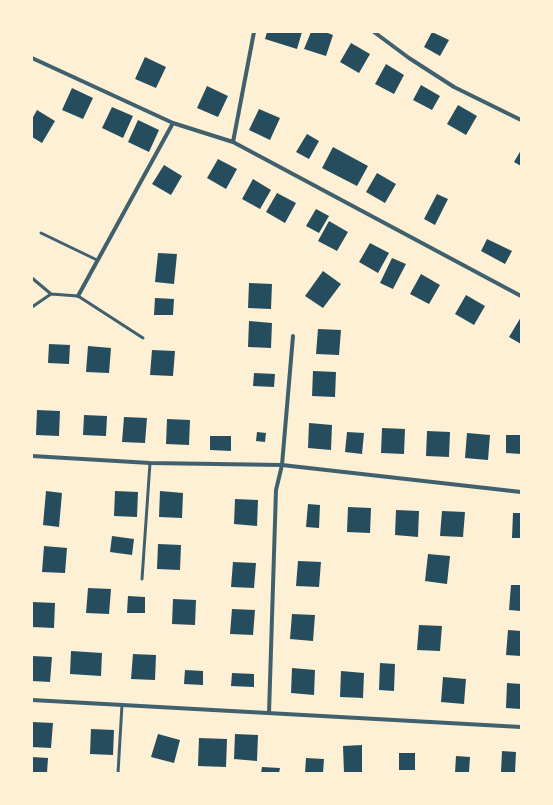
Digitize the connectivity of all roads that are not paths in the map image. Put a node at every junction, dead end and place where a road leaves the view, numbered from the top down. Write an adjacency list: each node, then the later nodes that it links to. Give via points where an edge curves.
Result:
1 (254, 32): 6 (street)
2 (374, 32): 4 (street, via 408,58 454,87)
3 (32, 58): 5 (street)
4 (521, 120)
5 (173, 123): 6 (street); 8 (street)
6 (233, 142): 12 (street)
7 (41, 233): 8 (lane)
8 (97, 260): 11 (street)
9 (32, 278): 10 (lane)
10 (52, 294): 11 (lane); 13 (lane)
11 (78, 296): 15 (lane)
12 (521, 296)
13 (32, 307)
14 (293, 336): 18 (street)
15 (143, 338)
16 (32, 456): 17 (street)
17 (150, 463): 18 (street); 20 (lane)
18 (282, 466): 19 (street); 23 (street, via 276,490)
19 (521, 492)
20 (142, 579)
21 (32, 700): 22 (street)
22 (122, 705): 23 (street); 25 (lane)
23 (270, 713): 24 (street)
24 (521, 727)
25 (118, 773)

